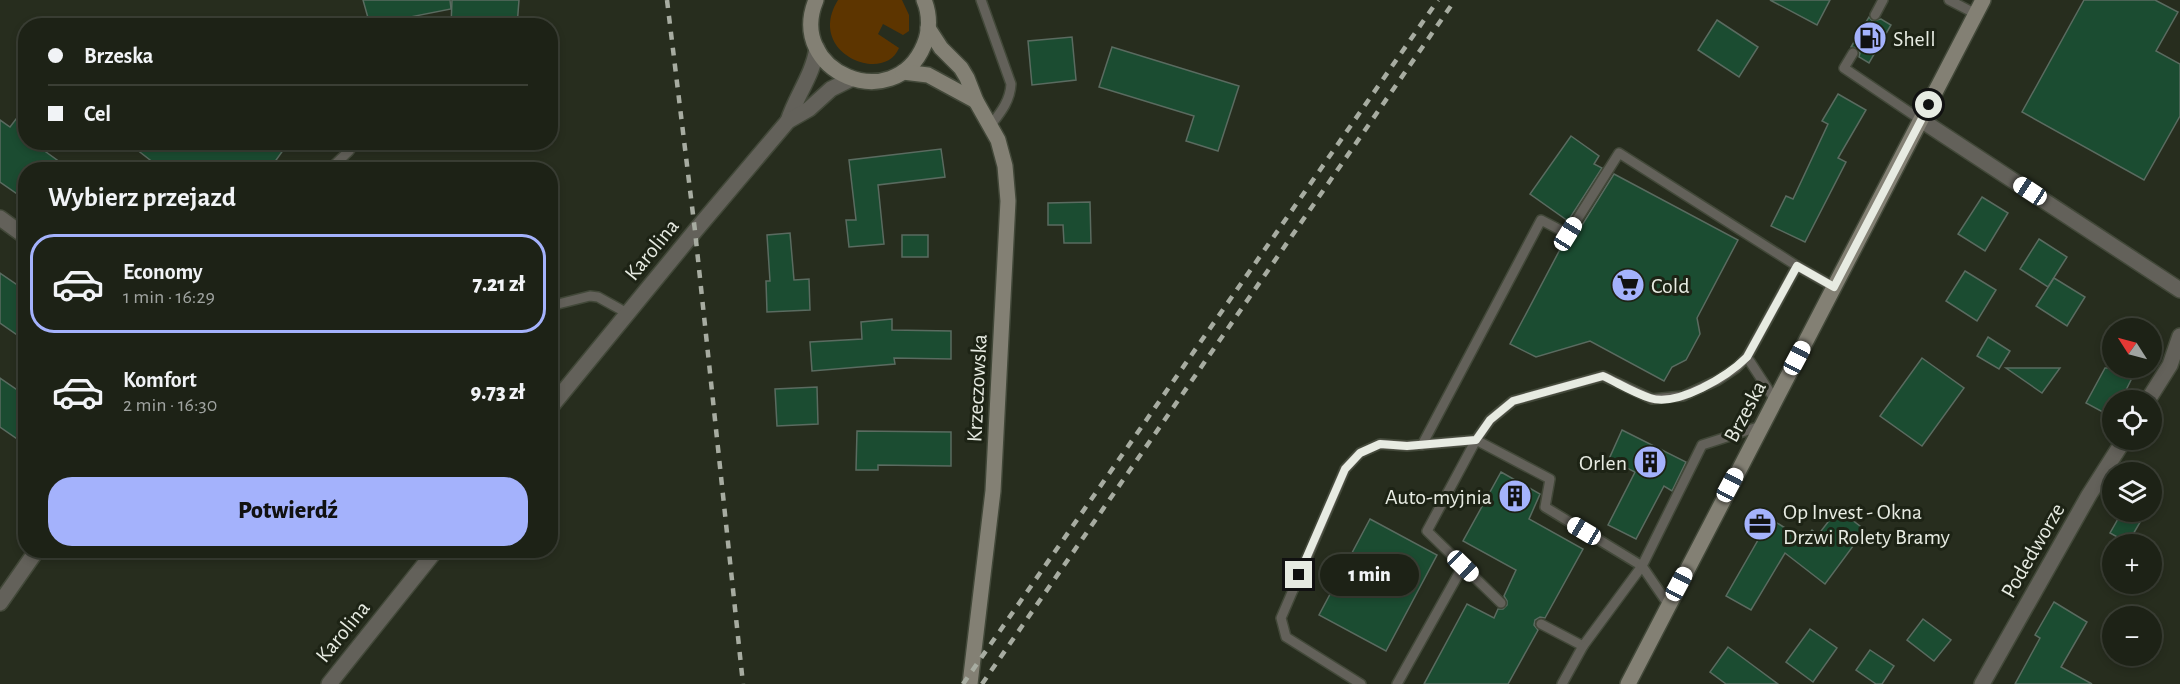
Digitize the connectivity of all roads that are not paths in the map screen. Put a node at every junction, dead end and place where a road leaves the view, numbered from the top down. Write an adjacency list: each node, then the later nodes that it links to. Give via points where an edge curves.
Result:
1 (816, 0): 9 (main road, via 811,29)
2 (924, 0): 8 (main road)
3 (981, 0): 16 (lane, via 1011,84 1011,95)
4 (1884, 0): 7 (lane)
5 (1949, 0): 6 (lane)
6 (1979, 7): 14 (main road, Brzeska)
7 (1875, 15)
8 (928, 28): 11 (main road, via 921,52); 13 (main road, Krzeczowska, via 961,68)
9 (817, 48): 12 (main road, via 828,65); 15 (street, Karolina)
10 (1853, 53): 14 (lane, via 1844,68)
11 (903, 72): 12 (main road, via 878,82); 13 (main road, Krzeczowska, via 928,75)
12 (851, 80): 15 (street, Karolina, via 831,89)
13 (976, 101): 16 (main road, Krzeczowska)
14 (1921, 120): 22 (main road, Brzeska); 23 (street)
15 (788, 121): 25 (street, Karolina)
16 (991, 125): 45 (main road, Krzeczowska, via 1005,166 1008,219 993,491)
17 (350, 150): 18 (lane)
18 (337, 162)
19 (0, 218): 20 (street)
20 (18, 231)
21 (1797, 266): 22 (lane); 27 (lane); 33 (lane, via 1619,153 1568,234 1541,220)
22 (1834, 287): 30 (main road, Brzeska)
23 (2180, 290)
24 (558, 304): 25 (lane, via 598,297)
25 (627, 314): 29 (street, Karolina)
26 (2180, 336): 28 (street, via 2170,365)
27 (1747, 357): 30 (lane); 32 (lane, via 1718,380 1683,396 1652,399 1603,376 1513,401 1490,420)
28 (2154, 390)
29 (558, 398)
30 (1775, 400): 31 (main road, Brzeska)
31 (1761, 426): 38 (lane, via 1702,446); 41 (main road, Brzeska)
32 (1476, 440): 33 (lane); 37 (lane, via 1427,531); 38 (lane, via 1550,479 1545,507)
33 (1422, 445): 46 (lane, via 1380,444 1360,453 1345,469 1281,618 1286,637)
34 (2118, 450): 50 (street, Podedworze)
35 (31, 558): 39 (street)
36 (430, 558): 44 (street, Karolina)
37 (1463, 566): 40 (lane); 47 (lane)
38 (1642, 566): 41 (lane); 43 (lane)
39 (0, 603)
40 (1501, 603)
41 (1668, 604): 49 (main road, Brzeska)
42 (1541, 624): 43 (lane)
43 (1584, 646): 48 (lane)
44 (329, 684)
45 (970, 684)
46 (1361, 684)
47 (1397, 684)
48 (1562, 684)
49 (1628, 684)
50 (1982, 684)

